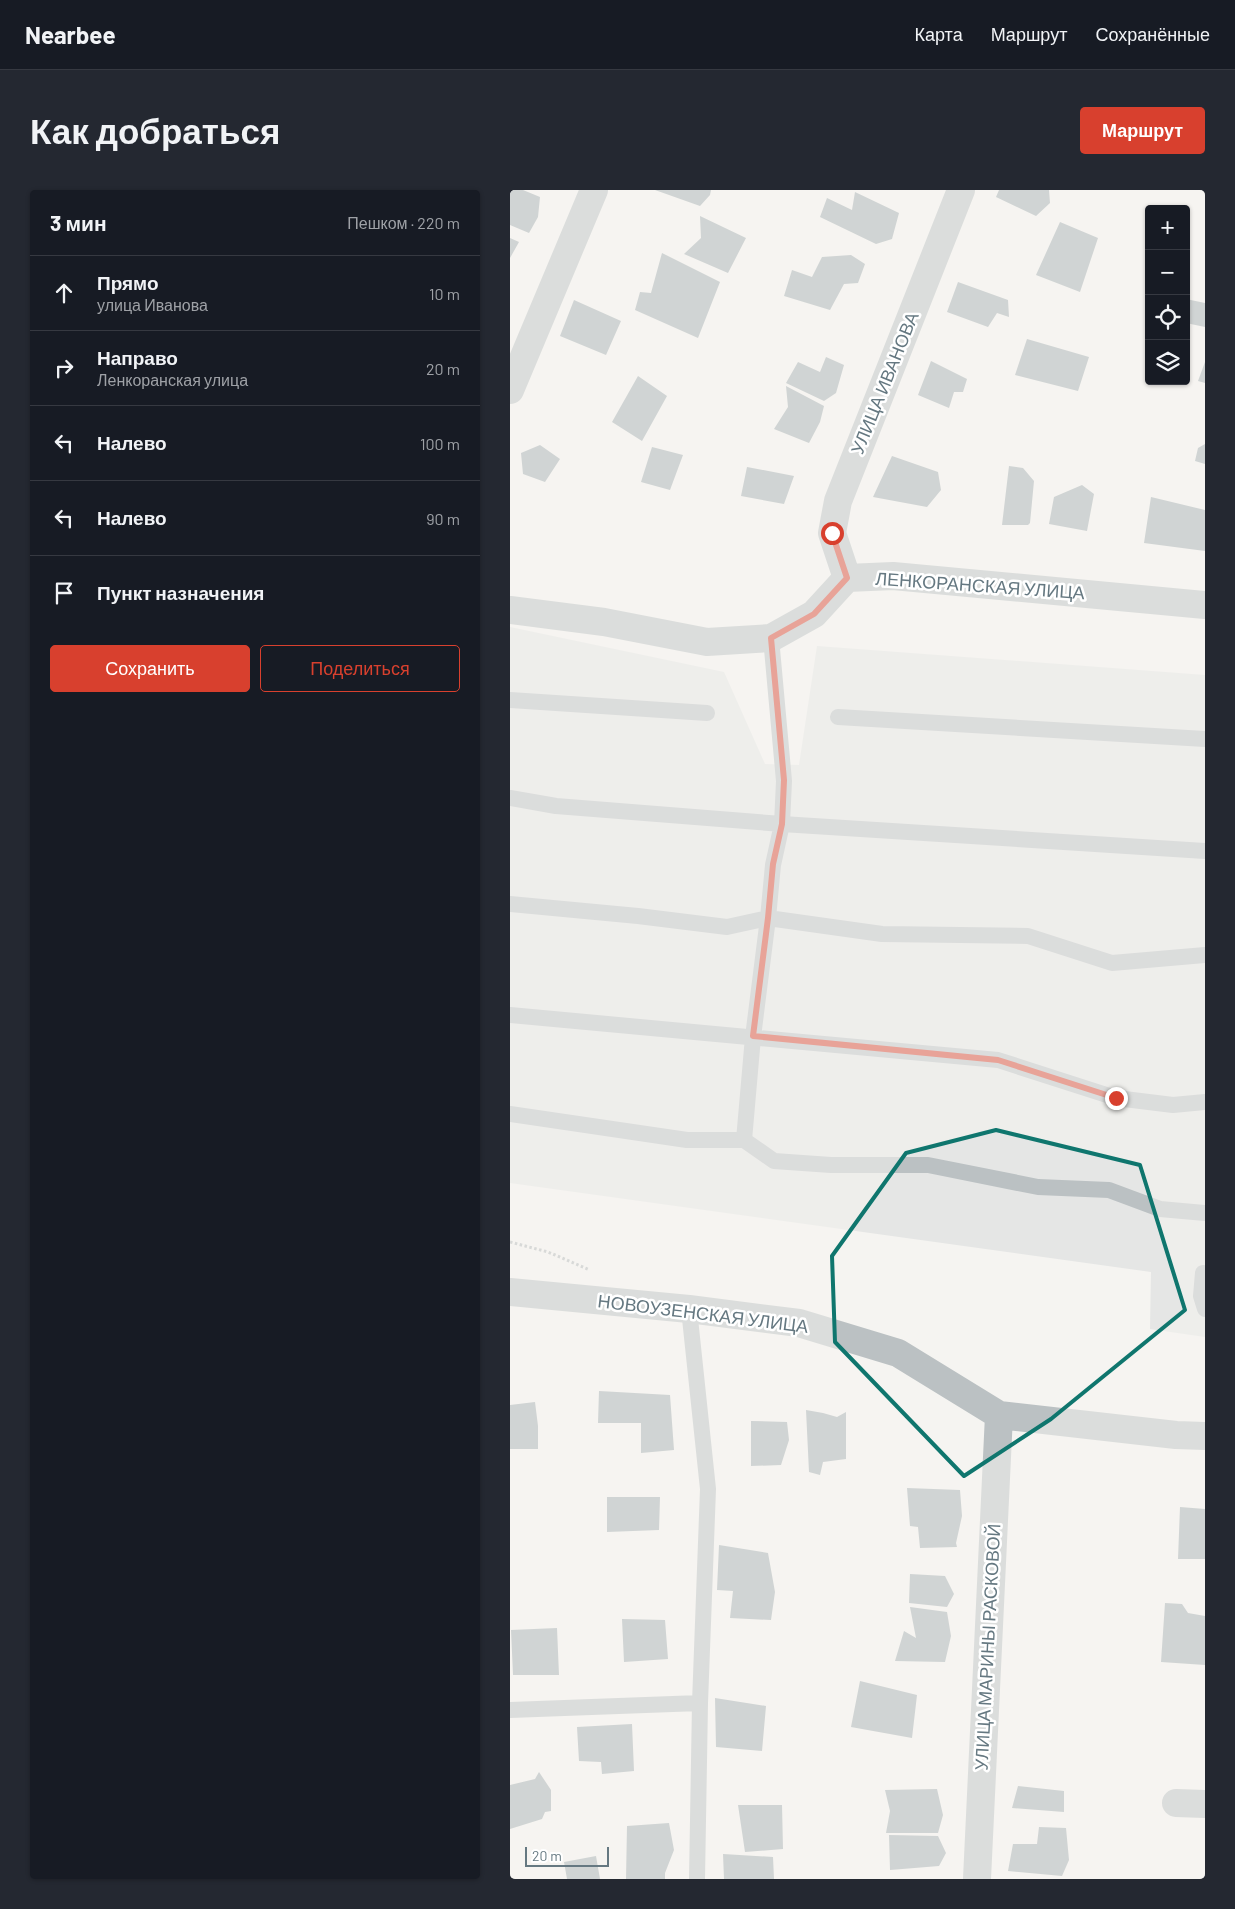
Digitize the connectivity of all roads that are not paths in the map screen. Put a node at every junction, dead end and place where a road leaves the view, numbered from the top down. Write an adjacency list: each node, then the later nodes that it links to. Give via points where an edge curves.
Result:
1 (594, 190): 3 (street)
2 (961, 190): 4 (street, УЛИЦА ИВАНОВА, via 838,501 832,533)
3 (510, 390)
4 (847, 578): 5 (street, ЛЕНКОРАНСКАЯ УЛИЦА, via 893,576); 7 (street, via 814,614)
5 (1205, 606)
6 (510, 610): 7 (street, via 604,622 708,642)
7 (771, 638): 13 (lane, via 784,780)
8 (510, 700): 9 (lane)
9 (707, 713)
10 (838, 717): 11 (lane)
11 (1205, 738)
12 (510, 798): 13 (lane, via 556,806)
13 (782, 824): 14 (lane); 16 (lane, via 773,864)
14 (1205, 851)
15 (510, 904): 16 (lane, via 727,927)
16 (768, 918): 17 (lane, via 882,934 1028,936 1112,964); 19 (lane)
17 (1205, 955)
18 (510, 1015): 19 (lane)
19 (753, 1036): 20 (lane, via 998,1060 1116,1098 1173,1105); 22 (lane)
20 (1205, 1102)
21 (510, 1114): 22 (lane, via 687,1140)
22 (744, 1140): 23 (lane, via 774,1161 928,1165 1038,1186 1109,1190 1160,1209)
23 (1205, 1212)
24 (1203, 1273): 26 (lane, via 1201,1296)
25 (510, 1292): 27 (street, НОВОУЗЕНСКАЯ УЛИЦА)
26 (1205, 1308)
27 (689, 1309): 28 (street, НОВОУЗЕНСКАЯ УЛИЦА, via 799,1323 898,1353); 30 (lane, via 708,1489)
28 (999, 1415): 29 (street, НОВОУЗЕНСКАЯ УЛИЦА); 35 (street, УЛИЦА МАРИНЫ РАСКОВОЙ)
29 (1205, 1436)
30 (700, 1703): 31 (lane); 34 (lane)
31 (510, 1710)
32 (1176, 1803): 33 (street)
33 (1205, 1804)
34 (697, 1879)
35 (977, 1879)

